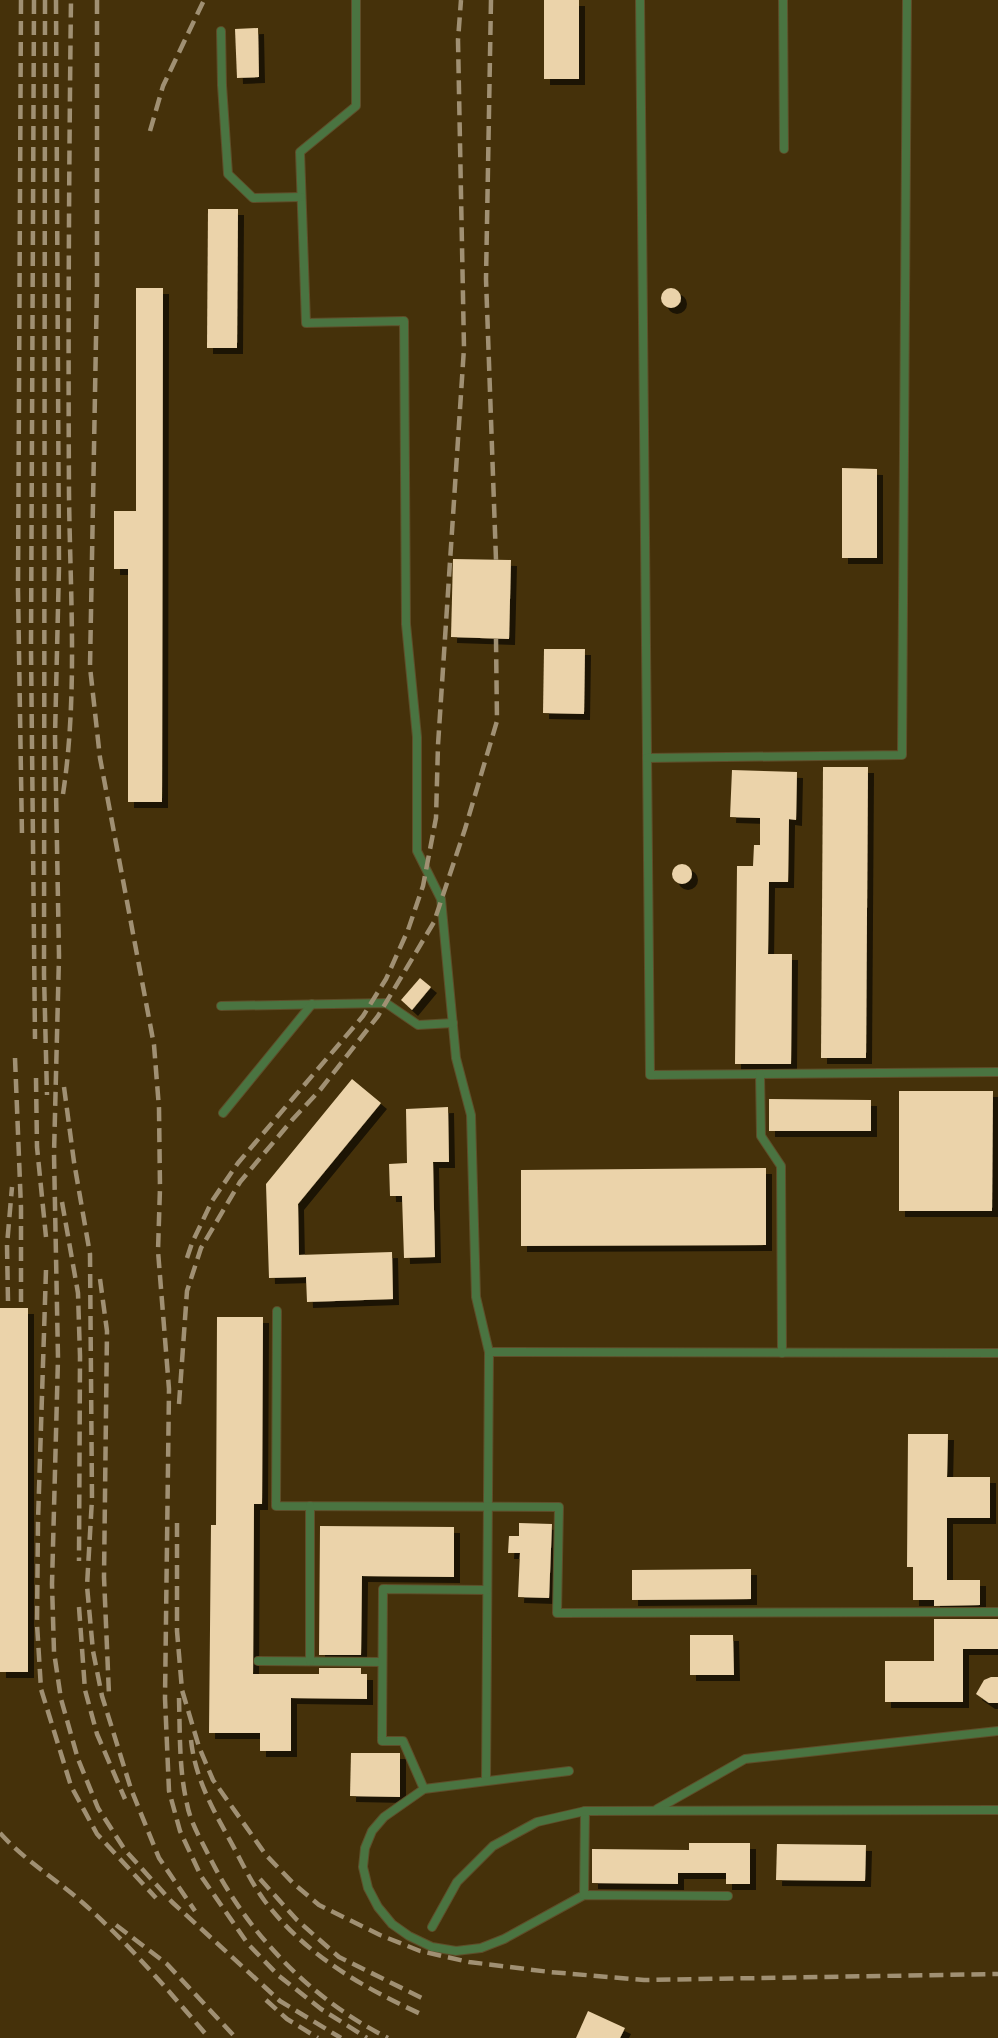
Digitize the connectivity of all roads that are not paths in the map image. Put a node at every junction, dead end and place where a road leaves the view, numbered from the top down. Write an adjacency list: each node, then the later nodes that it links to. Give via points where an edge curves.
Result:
1 (356, 0): 7 (lane, via 356,106 300,152)
2 (640, 0): 8 (lane)
3 (783, 0): 6 (lane)
4 (907, 0): 8 (lane, via 902,755)
5 (220, 31): 7 (lane, via 228,174 253,198)
6 (784, 149)
7 (301, 197): 11 (lane, via 306,323 404,321 406,624 417,737 417,851 441,899)
8 (647, 758): 13 (lane, via 650,1075)
9 (312, 1004): 10 (lane); 11 (lane, via 386,1003 418,1025); 14 (lane)
10 (221, 1006)
11 (453, 1023): 16 (lane, via 456,1058 471,1115 476,1297)
12 (998, 1072): 13 (lane)
13 (760, 1074): 17 (lane, via 761,1136 781,1166)
14 (223, 1113)
15 (277, 1311): 19 (lane, via 276,1506)
16 (489, 1352): 17 (lane); 20 (lane)
17 (782, 1353): 18 (lane)
18 (998, 1353)
19 (310, 1506): 20 (lane); 24 (lane)
20 (488, 1506): 21 (lane); 22 (lane, via 559,1507 557,1613)
21 (487, 1590): 25 (lane, via 383,1590); 28 (lane)
22 (998, 1612)
23 (258, 1661): 24 (lane)
24 (310, 1661): 25 (lane)
25 (382, 1662): 29 (lane, via 382,1741 403,1741)
26 (998, 1731): 32 (lane, via 745,1759)
27 (569, 1771): 28 (lane)
28 (486, 1781): 29 (lane)
29 (424, 1788): 33 (lane, via 384,1817 365,1848 368,1888 391,1924 432,1947 456,1951 481,1948)
30 (998, 1810): 32 (lane)
31 (585, 1811): 32 (lane); 33 (lane); 35 (lane, via 537,1822 493,1846 457,1882)
32 (655, 1811)
33 (584, 1895): 34 (lane)
34 (728, 1896)
35 (432, 1927)

